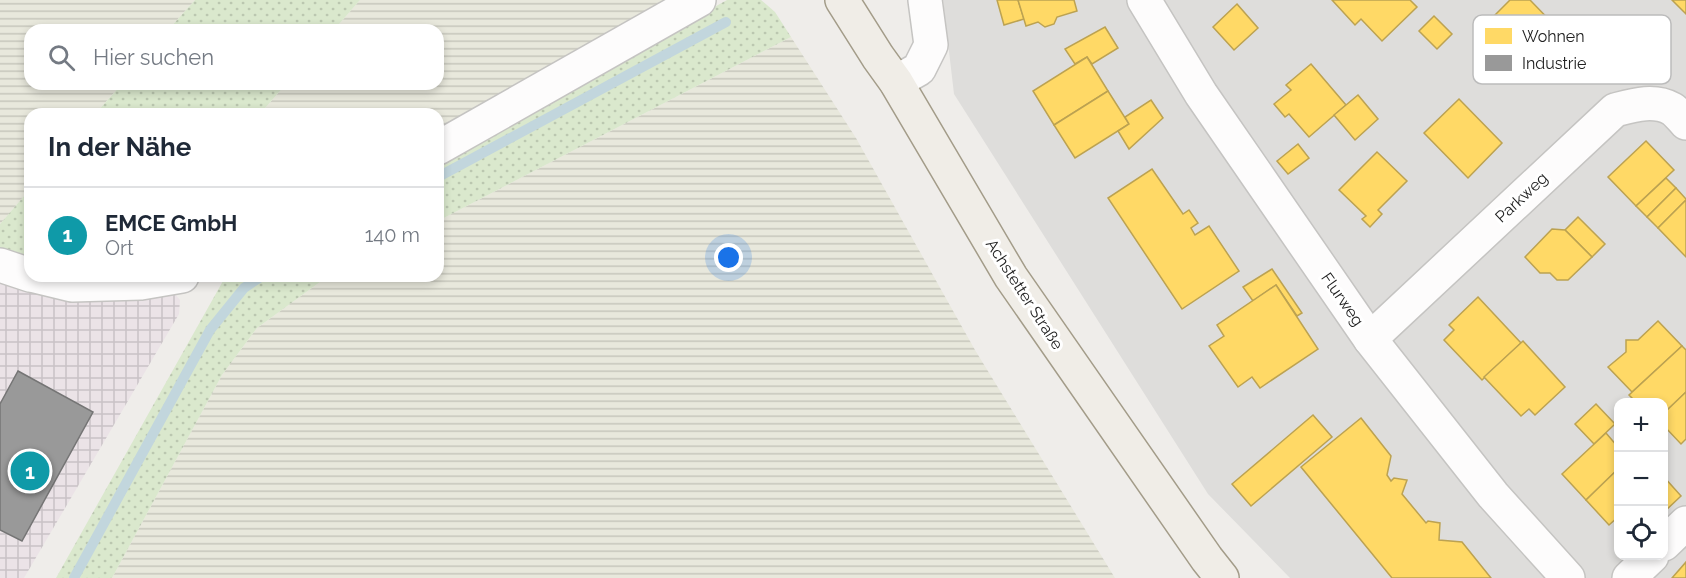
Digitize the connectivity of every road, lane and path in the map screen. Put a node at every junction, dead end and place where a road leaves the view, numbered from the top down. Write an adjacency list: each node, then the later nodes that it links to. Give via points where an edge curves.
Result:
1 (699, 0): 7 (street)
2 (842, 0): 5 (main road, Achstetter Straße)
3 (925, 0): 5 (street, via 931,45 919,69)
4 (1144, 0): 12 (street, Flurweg, via 1201,94)
5 (896, 82): 16 (main road, Achstetter Straße, via 1011,277)
6 (1686, 123): 12 (street, Parkweg, via 1673,110 1656,104 1640,103 1615,110)
7 (444, 145)
8 (0, 265): 9 (street)
9 (24, 273)
10 (60, 282): 11 (street)
11 (147, 282)
12 (1370, 339): 17 (street, Flurweg, via 1492,495)
13 (1686, 523): 14 (street)
14 (1668, 540)
15 (1647, 560): 18 (street)
16 (1222, 578)
17 (1568, 578)
18 (1629, 578)

